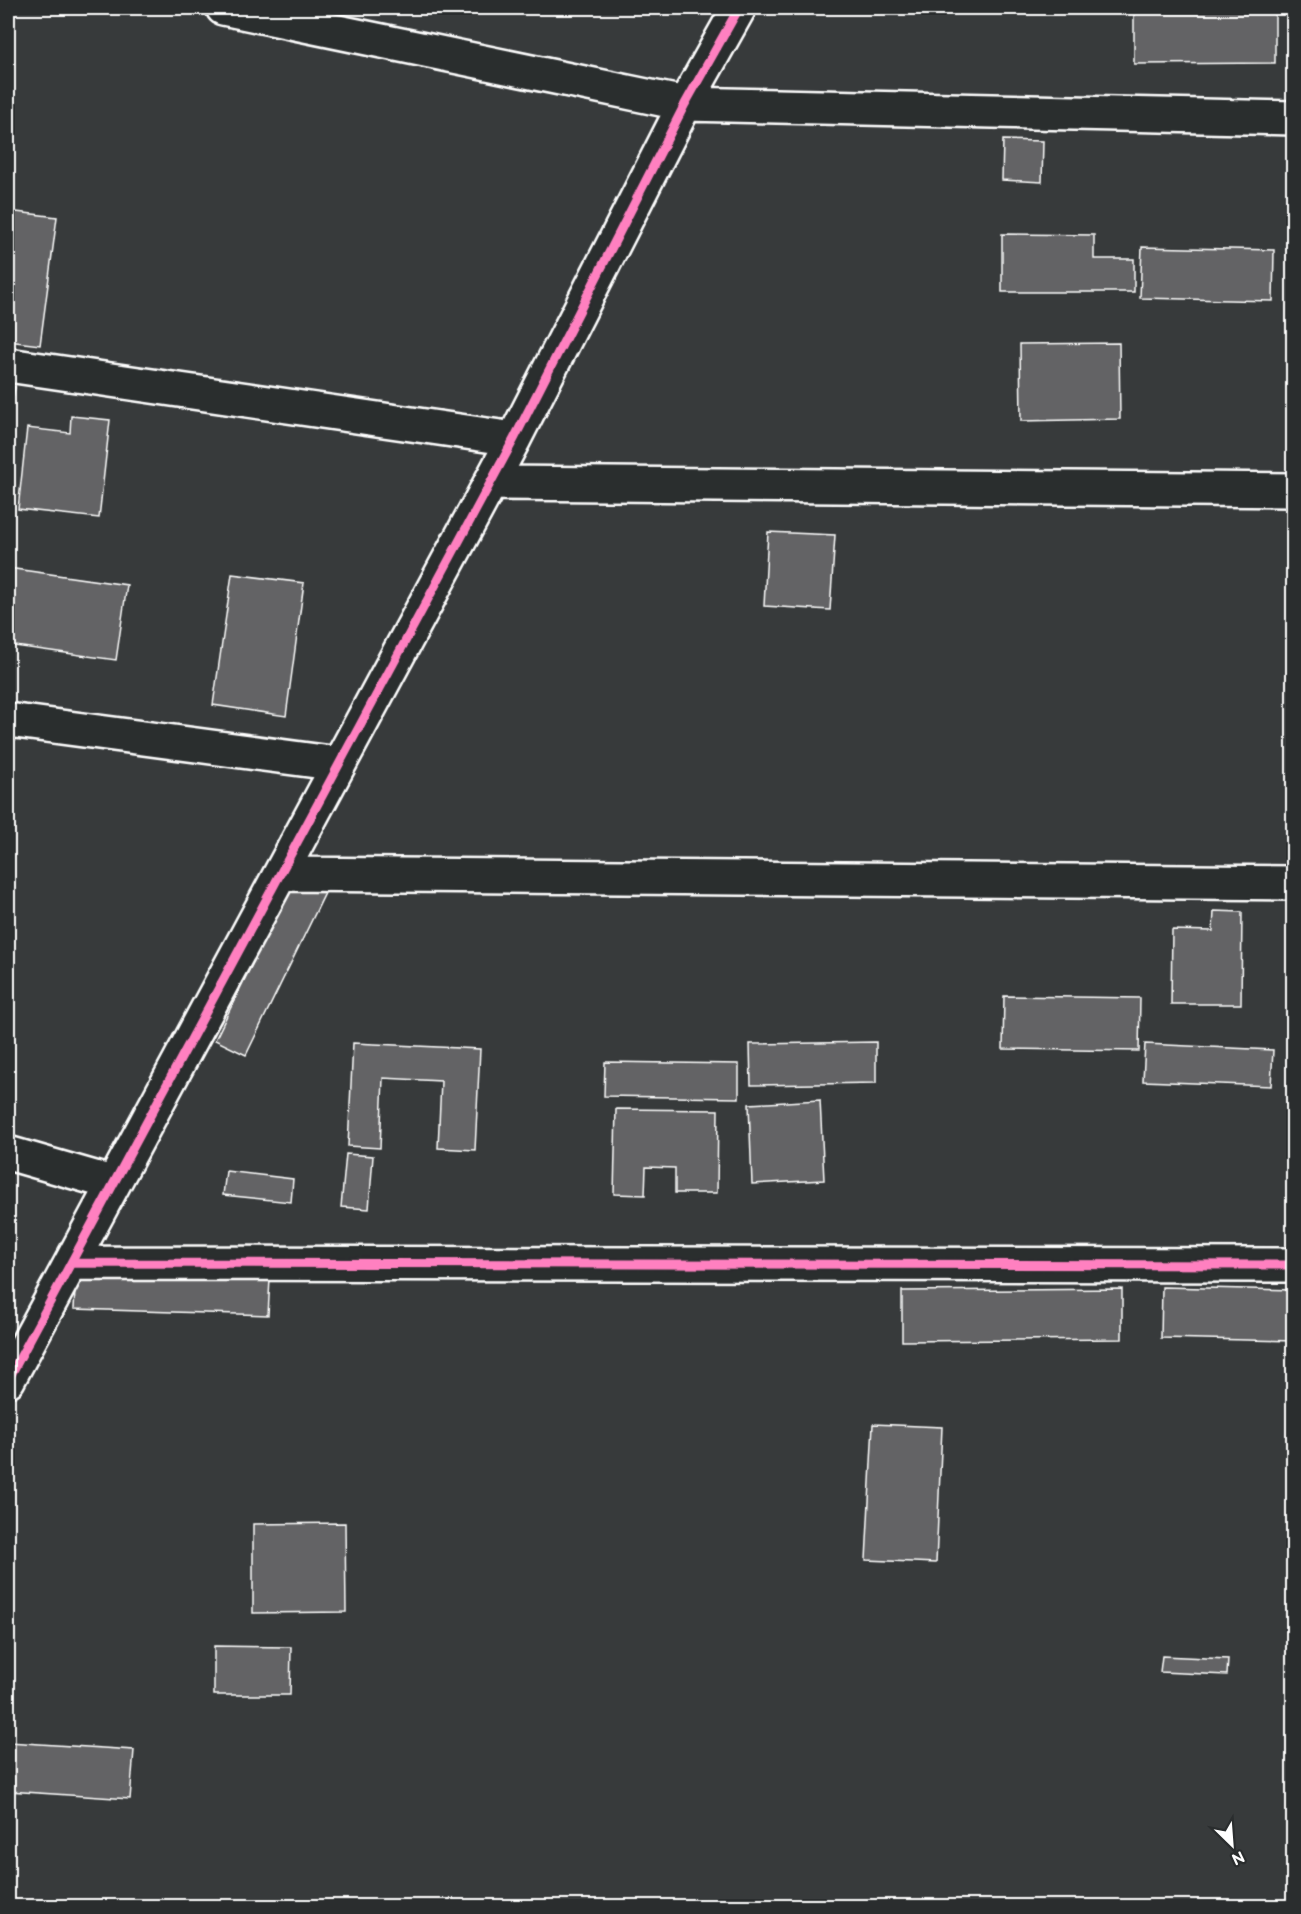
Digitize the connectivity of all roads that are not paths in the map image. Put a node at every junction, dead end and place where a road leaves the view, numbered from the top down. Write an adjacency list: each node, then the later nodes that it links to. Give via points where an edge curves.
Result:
1 (223, 8): 3 (street)
2 (739, 8): 3 (street)
3 (685, 104): 4 (street); 6 (street)
4 (1293, 118)
5 (8, 365): 6 (street)
6 (514, 439): 7 (street)
7 (491, 483): 8 (street); 10 (street)
8 (1293, 490)
9 (8, 720): 10 (street)
10 (339, 764): 11 (street)
11 (281, 873): 12 (street); 14 (street)
12 (1293, 883)
13 (8, 1153): 14 (street)
14 (112, 1183): 15 (street)
15 (72, 1263): 16 (street); 17 (street)
16 (1293, 1266)
17 (8, 1380)

